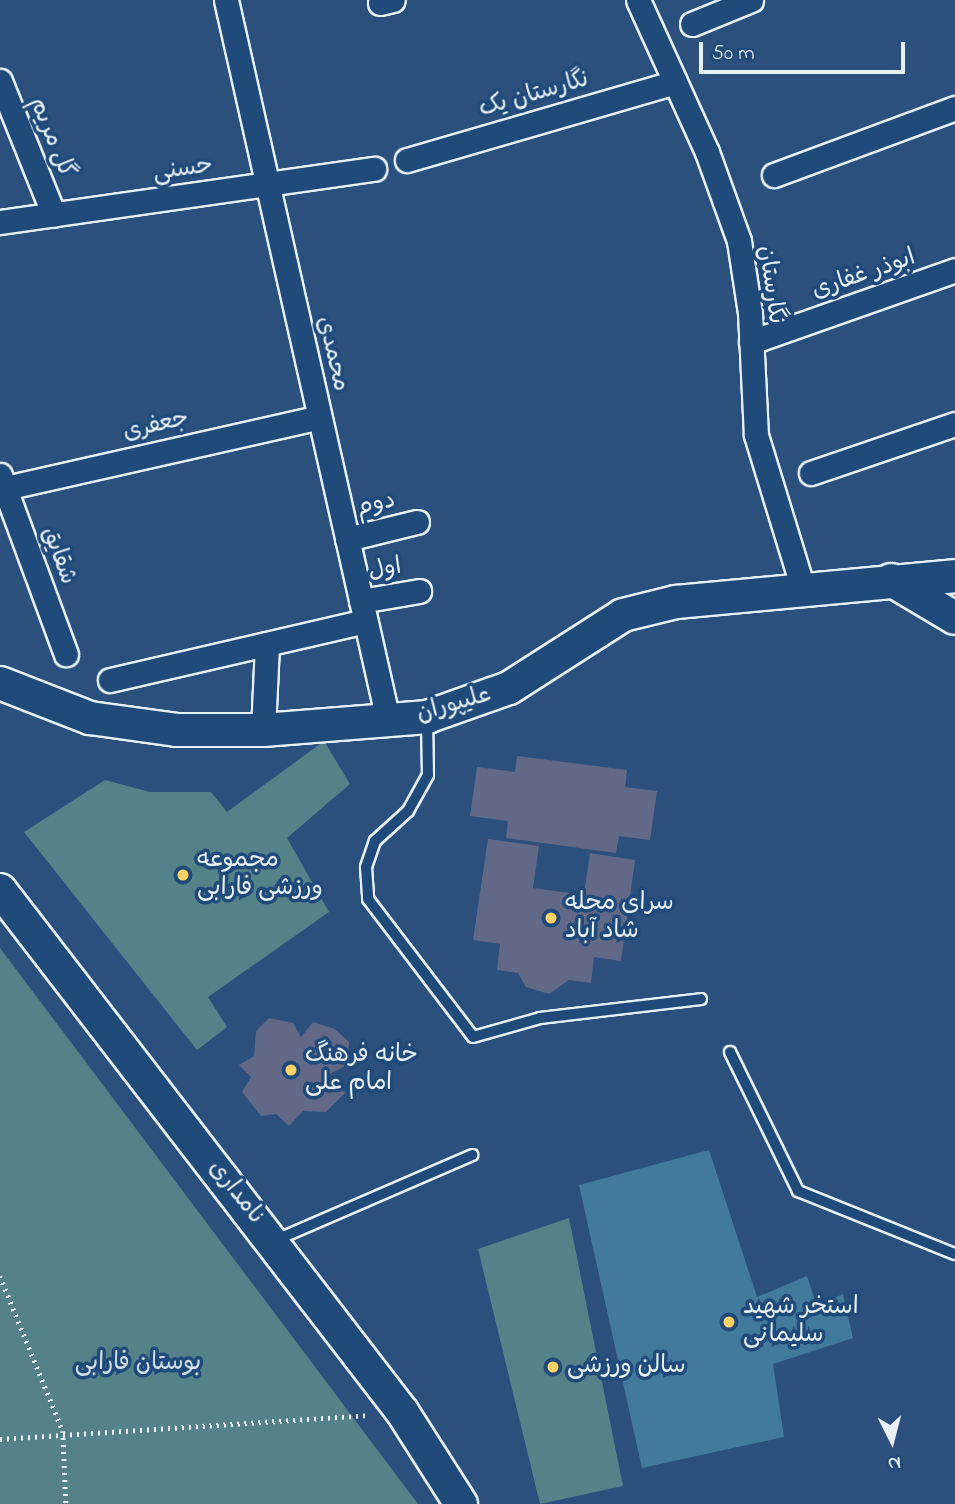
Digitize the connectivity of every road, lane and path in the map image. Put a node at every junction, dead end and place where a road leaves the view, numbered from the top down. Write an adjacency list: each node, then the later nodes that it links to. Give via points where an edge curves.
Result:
1 (226, 0): 11 (street, محمدی)
2 (638, 0): 6 (street, نگارستان)
3 (751, 0): 4 (street)
4 (692, 24)
5 (0, 81): 12 (street, گل مریم)
6 (675, 82): 8 (street, نگارستان یک); 15 (street, نگارستان, via 738,241)
7 (955, 108): 10 (street)
8 (407, 160)
9 (374, 169): 11 (street, حسنی)
10 (774, 175)
11 (267, 184): 12 (street, حسنی); 16 (street, محمدی)
12 (54, 215): 13 (street, حسنی)
13 (0, 222)
14 (955, 270): 15 (street, ابوذر غفاری)
15 (751, 342): 24 (street, نگارستان, via 752,399 762,465)
16 (319, 417): 19 (street, جعفری); 21 (street, محمدی)
17 (955, 424): 18 (street)
18 (811, 472)
19 (2, 481): 29 (street, شقایق)
20 (417, 522): 21 (street, دوم)
21 (347, 539): 26 (street, محمدی)
22 (955, 576): 23 (street, علیپوران)
23 (891, 580): 24 (street, علیپوران); 27 (street)
24 (803, 589): 32 (street, علیپوران, via 677,602 623,615 509,688)
25 (419, 591): 26 (street, اول)
26 (363, 611): 28 (street, اول); 33 (street, محمدی)
27 (955, 618)
28 (267, 644): 30 (street, اول); 34 (street)
29 (66, 654)
30 (110, 680)
31 (0, 683): 34 (street, علیپوران, via 90,718 176,730)
32 (427, 717): 33 (street, علیپوران); 36 (lane, via 428,775 408,811 375,841 366,867 368,899 473,1037 540,1018)
33 (388, 720): 34 (street, علیپوران)
34 (263, 730)
35 (0, 890): 39 (street, نامداری)
36 (701, 999)
37 (730, 1052): 40 (lane, via 798,1191)
38 (472, 1155): 39 (lane)
39 (274, 1242): 42 (street, نامداری)
40 (955, 1254)
41 (0, 1276): 43 (path)
42 (403, 1413): 43 (path); 46 (street, نامداری)
43 (63, 1431): 44 (path); 45 (path)
44 (0, 1438)
45 (66, 1504)
46 (461, 1504)

